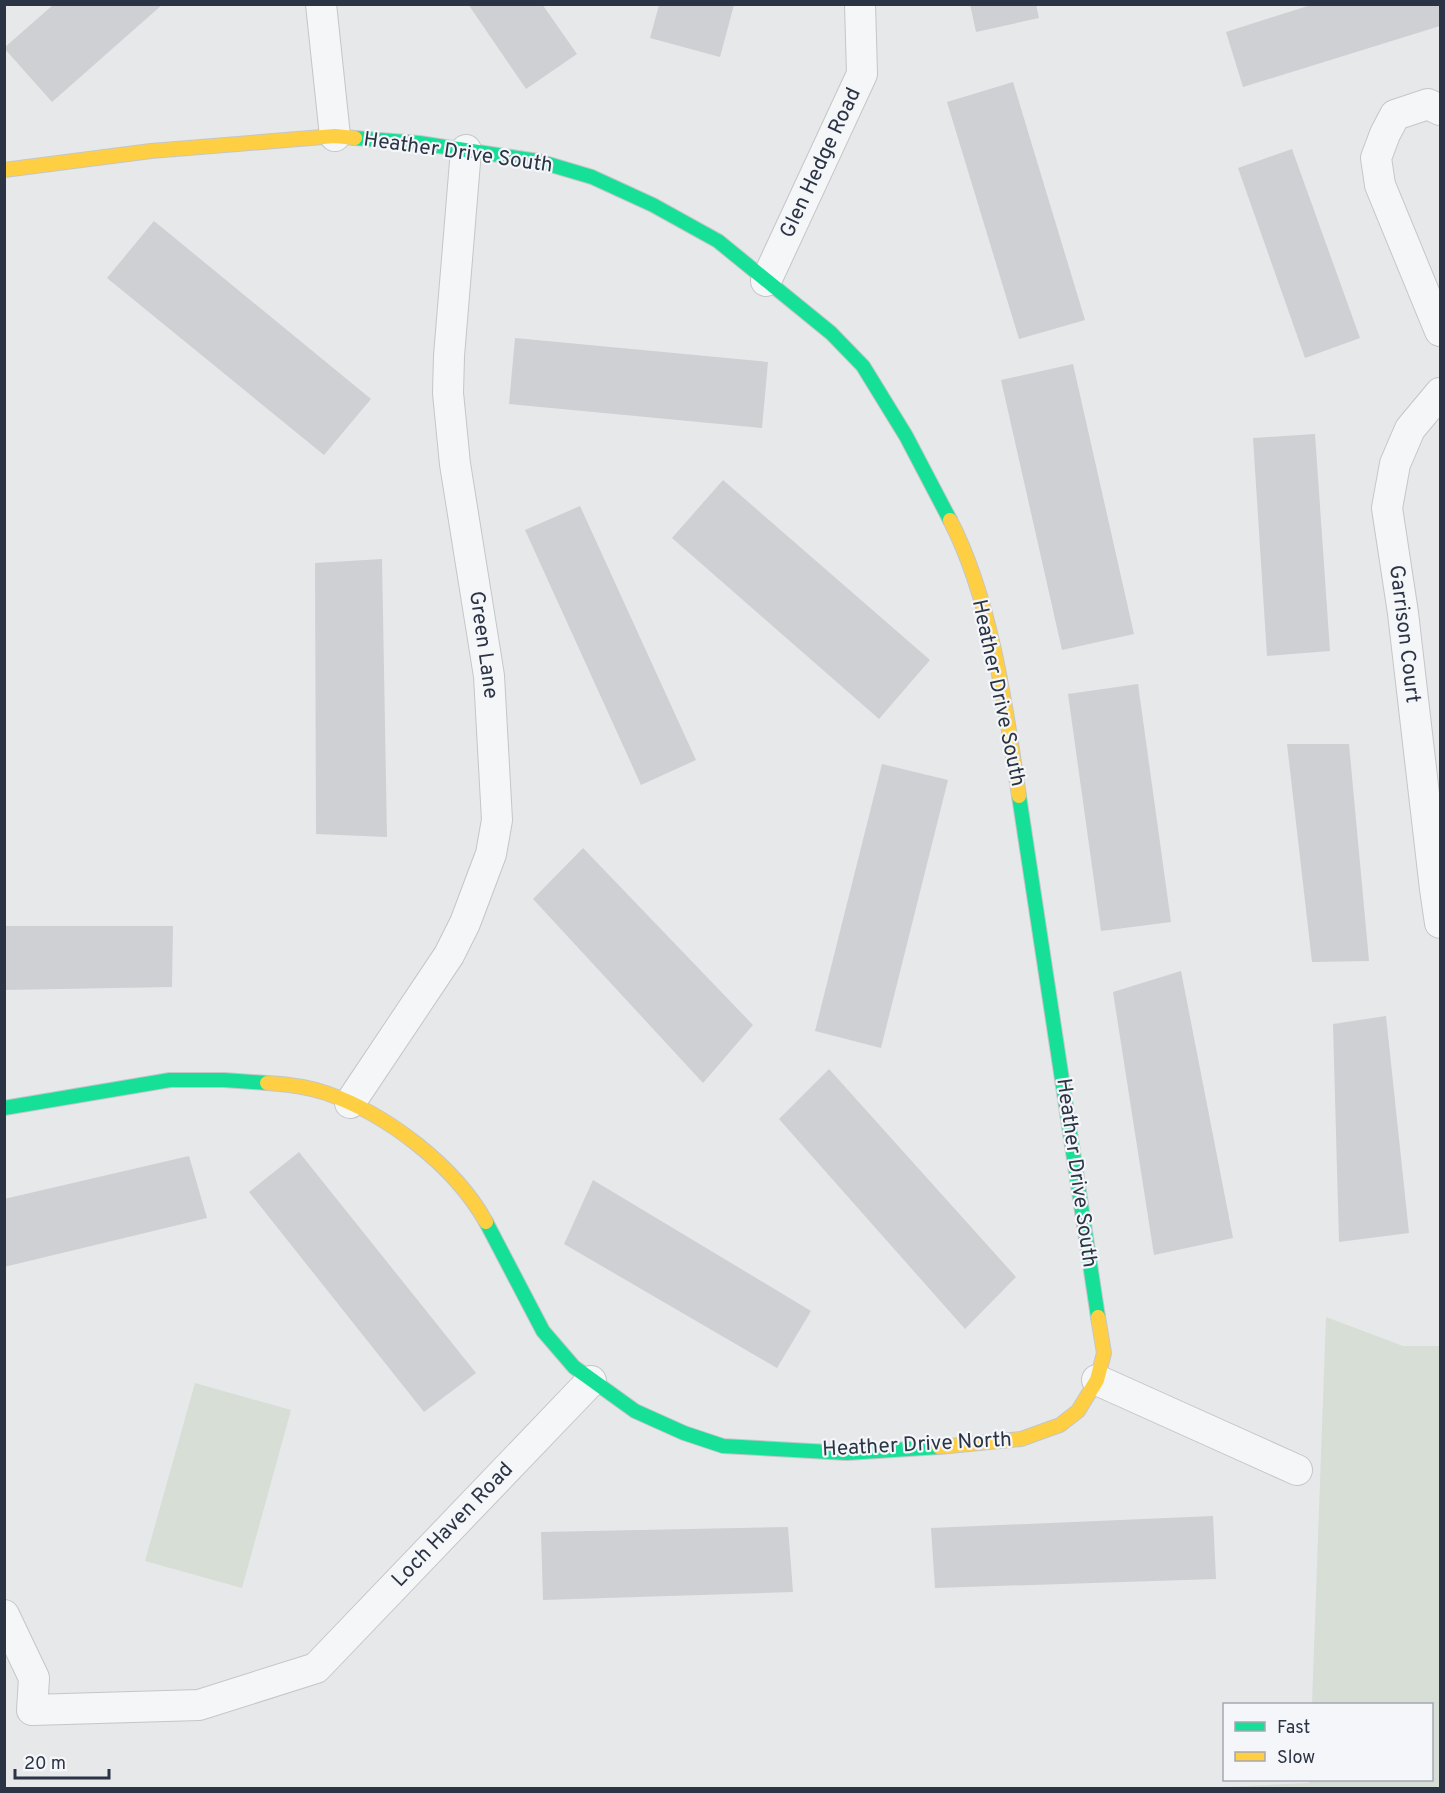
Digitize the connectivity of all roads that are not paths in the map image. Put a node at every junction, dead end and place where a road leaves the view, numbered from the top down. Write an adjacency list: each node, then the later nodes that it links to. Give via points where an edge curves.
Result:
1 (321, 4): 4 (street, Heather Drive South)
2 (860, 4): 7 (street, Glen Hedge Road, via 862,74)
3 (1440, 110): 8 (street, via 1428,104 1395,115 1376,158 1380,185)
4 (335, 136): 5 (street, Heather Drive South); 6 (street, Heather Drive South, via 151,151)
5 (466, 150): 7 (street, Heather Drive South, via 538,161 592,177 718,241); 12 (street, Green Lane, via 448,393 455,464 489,676 497,820 490,854 449,955)
6 (4, 170)
7 (765, 281): 14 (street, Heather Drive South, via 831,333 863,366 906,436 958,538 988,624 1013,753 1104,1353)
8 (1440, 331)
9 (1440, 393): 10 (street, Garrison Court, via 1410,429 1395,464 1387,508)
10 (1438, 888): 11 (street, Garrison Court)
11 (1440, 923)
12 (350, 1103): 13 (street, Heather Drive North, via 326,1093 280,1084 170,1080); 15 (street, Heather Drive North, via 413,1141 477,1206 543,1331)
13 (4, 1108)
14 (1097, 1380): 15 (street, Heather Drive North, via 1078,1412 1060,1425 1022,1439 846,1453 723,1446 635,1411); 16 (street)
15 (591, 1381): 17 (street, Loch Haven Road, via 316,1668 199,1705 32,1710 34,1678)
16 (1297, 1470)
17 (4, 1615)

